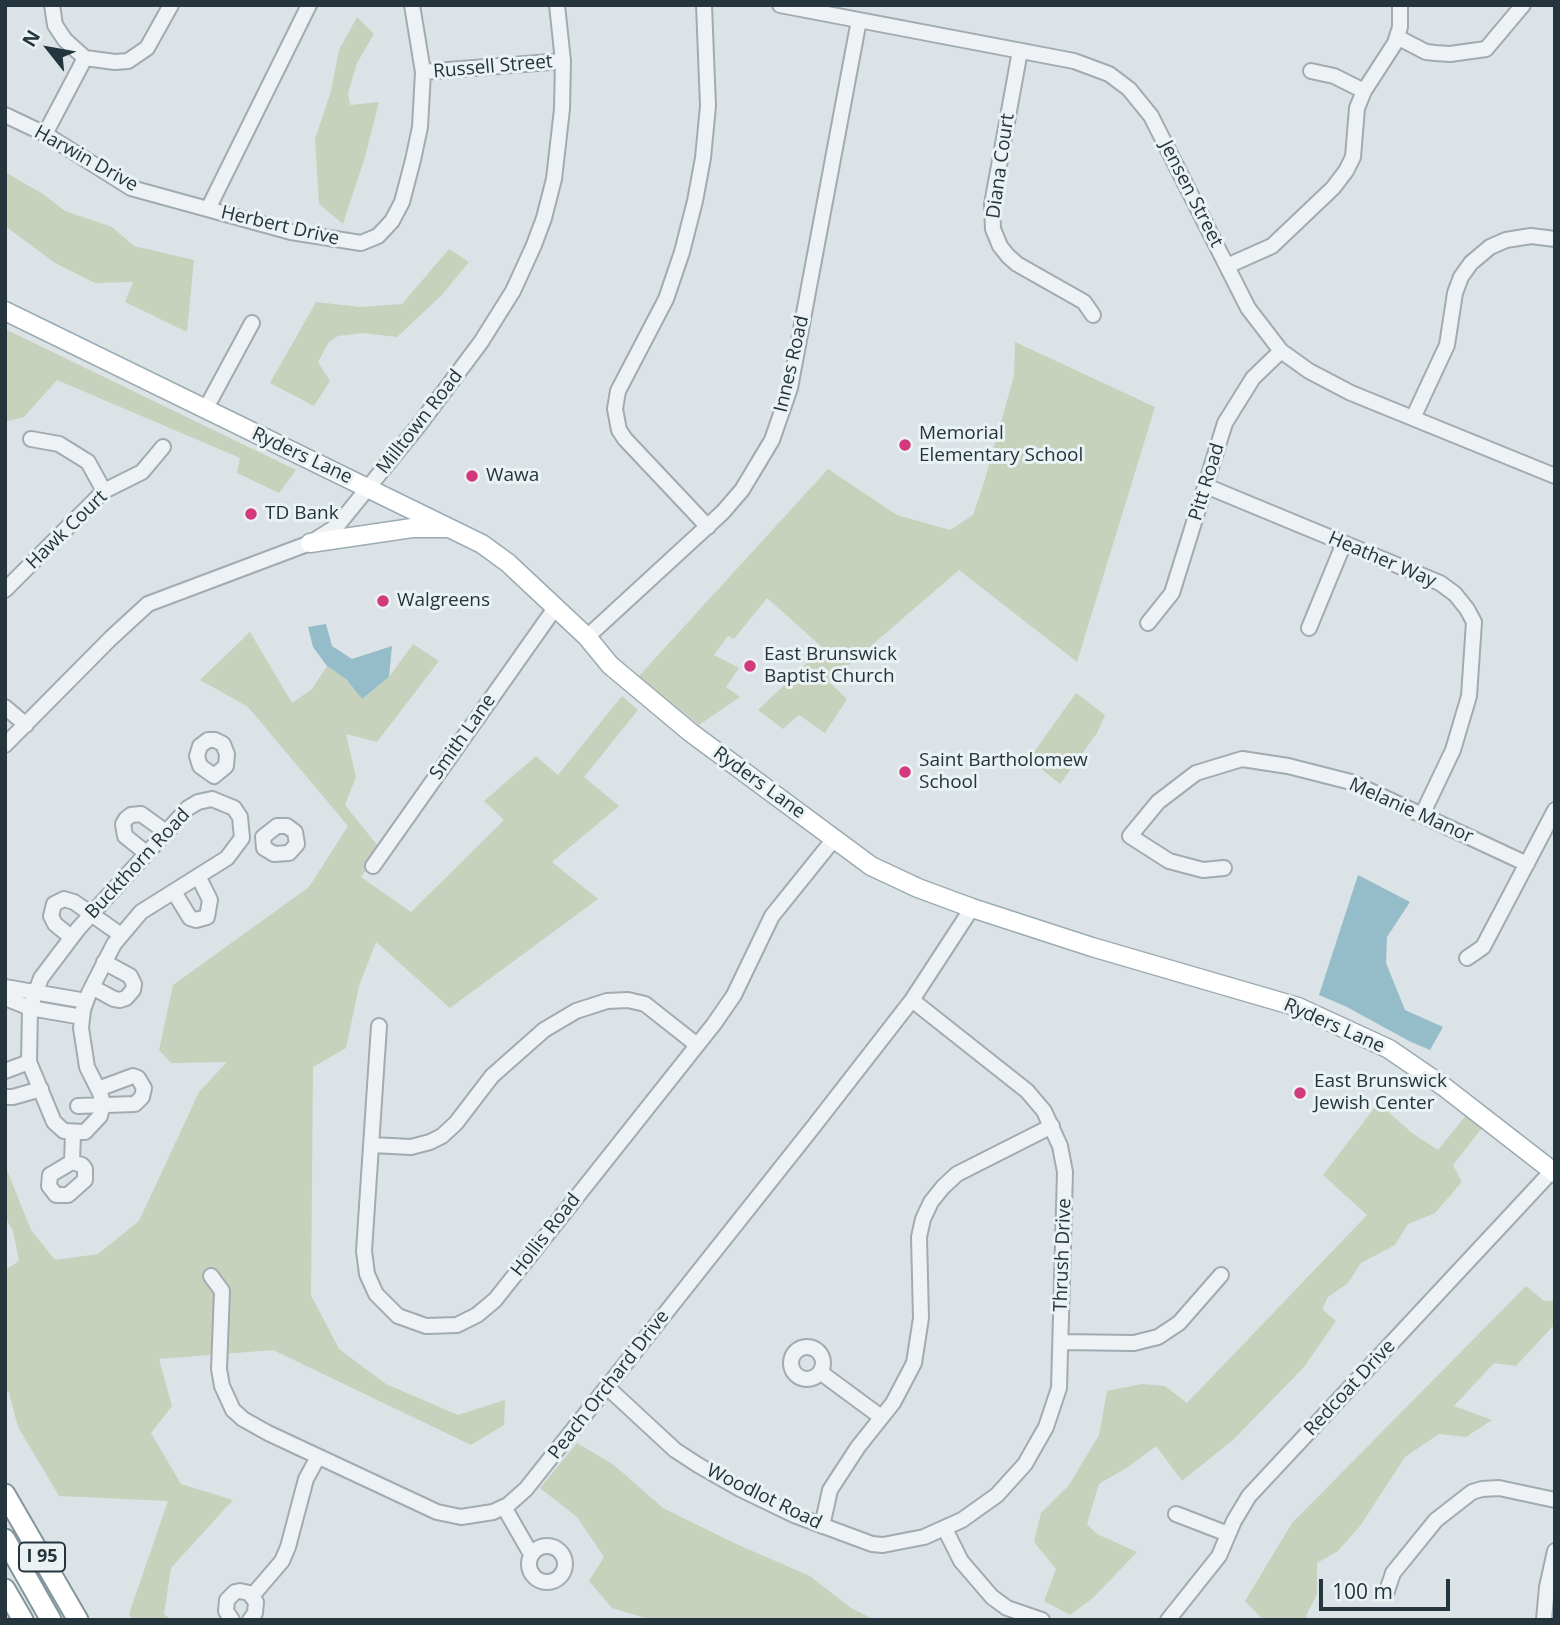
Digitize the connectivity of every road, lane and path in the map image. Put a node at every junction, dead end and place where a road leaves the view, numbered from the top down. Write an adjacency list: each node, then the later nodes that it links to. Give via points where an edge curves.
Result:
1 (52, 5): 13 (street, via 55,25)
2 (171, 5): 13 (street, via 147,48 136,57 115,62)
3 (309, 5): 20 (street, Herbert Drive)
4 (412, 5): 16 (street, Herbert Drive)
5 (557, 5): 14 (street, Milltown Road)
6 (704, 5): 35 (street, via 708,106 695,201 666,299 618,391 615,409 625,439)
7 (780, 5): 10 (street, Jensen Street)
8 (1400, 5): 11 (street)
9 (1523, 5): 11 (street, via 1486,48 1435,54)
10 (859, 20): 12 (street, Jensen Street); 35 (street, Innes Road, via 786,401 758,466)
11 (1396, 37): 17 (street)
12 (1020, 51): 22 (street, Jensen Street, via 1098,69 1138,97 1152,116); 24 (street, Diana Court, via 992,204 992,229 1017,264 1084,302)
13 (85, 58): 19 (street)
14 (562, 61): 16 (street, Russell Street); 33 (street, Milltown Road, via 554,179 529,256 481,342)
15 (1311, 71): 17 (street)
16 (423, 72): 20 (street, Herbert Drive, via 420,127 405,191 392,222 378,236 361,243 324,239)
17 (1364, 91): 22 (street, via 1357,108 1353,157 1334,188 1272,246)
18 (5, 115): 19 (street, Harwin Drive)
19 (45, 134): 20 (street, Harwin Drive, via 131,188)
20 (208, 209)
21 (1555, 239): 28 (street, via 1506,240 1471,264 1455,293 1447,345)
22 (1227, 266): 26 (street, Jensen Street, via 1248,309)
23 (5, 311): 27 (main road, Ryders Lane)
24 (1093, 314)
25 (252, 323): 27 (street)
26 (1281, 351): 28 (street, Jensen Street, via 1329,382); 32 (street, Pitt Road, via 1253,378 1225,423)
27 (205, 410): 33 (main road, Ryders Lane)
28 (1413, 418): 31 (street, Jensen Street)
29 (31, 439): 34 (street, via 59,444 88,462)
30 (163, 447): 34 (street, Hawk Court, via 142,472)
31 (1555, 476)
32 (1206, 485): 38 (street, Heather Way); 41 (street, Pitt Road, via 1172,593)
33 (369, 487): 36 (main road, Ryders Lane); 37 (street, Milltown Road, via 337,526)
34 (104, 491): 39 (street, Hawk Court)
35 (708, 527): 43 (street, Innes Road)
36 (449, 528): 37 (main road, via 412,527); 40 (main road, Ryders Lane, via 508,563)
37 (310, 543): 45 (street, Milltown Road, via 148,604)
38 (1343, 543): 42 (street); 50 (street, Heather Way, via 1440,583 1455,594 1474,622 1469,696 1453,750)
39 (5, 590)
40 (555, 608): 43 (main road, Ryders Lane); 57 (street, Smith Lane)
41 (1149, 623)
42 (1310, 628)
43 (587, 637): 53 (main road, Ryders Lane, via 611,665 690,732)
44 (5, 708): 45 (street)
45 (26, 725): 46 (street, Milltown Road)
46 (5, 745)
47 (214, 776): 48 (street)
48 (208, 799): 51 (street, Buckthorn Road, via 188,808); 52 (street, Buckthorn Road, via 234,808)
49 (1555, 810): 56 (street)
50 (1422, 815): 56 (street, Melanie Manor); 58 (street, Melanie Manor, via 1352,782 1242,759 1196,773 1158,802 1130,836 1169,861 1203,870)
51 (166, 832): 55 (street, Buckthorn Road); 55 (street, via 145,816 135,814 126,819 125,836)
52 (242, 838): 54 (street); 59 (street, Buckthorn Road, via 227,858)
53 (834, 839): 61 (main road, Ryders Lane, via 871,866); 76 (street, Hollis Road, via 772,916 734,995)
54 (263, 842)
55 (146, 853): 62 (street, Buckthorn Road)
56 (1527, 864): 65 (street, via 1483,947)
57 (373, 866)
58 (1224, 868)
59 (198, 876): 60 (street, Buckthorn Road); 60 (street, via 210,900 209,915 202,920 190,918)
60 (174, 892): 63 (street, Buckthorn Road, via 141,912)
61 (972, 908): 71 (street, Peach Orchard Drive); 88 (main road, Ryders Lane, via 1298,1007 1389,1049)
62 (91, 914): 63 (street); 64 (street, Buckthorn Road); 64 (street, via 70,900 54,904 53,921)
63 (121, 935): 66 (street, Buckthorn Road)
64 (71, 937): 69 (street, Buckthorn Road, via 44,971)
65 (1467, 958)
66 (104, 962): 68 (street, Buckthorn Road); 68 (street, via 130,976 134,984 131,994 114,999)
67 (5, 987): 69 (street)
68 (92, 987): 72 (street, Buckthorn Road)
69 (35, 992): 72 (street); 73 (street, Buckthorn Road)
70 (5, 998): 73 (street)
71 (912, 1000): 84 (street, Thrush Drive, via 1027,1091); 93 (street, Peach Orchard Drive)
72 (86, 1001): 74 (street, Buckthorn Road)
73 (30, 1008): 74 (street); 77 (street, Buckthorn Road)
74 (82, 1017): 79 (street, Buckthorn Road, via 82,1046)
75 (379, 1026): 86 (street, Hollis Road)
76 (697, 1045): 86 (street, via 645,1004 607,1001 576,1011 544,1030 492,1076 442,1136 411,1147); 86 (street, Hollis Road, via 489,1306 457,1325 412,1323 386,1306 372,1288 364,1251)
77 (29, 1062): 78 (street); 80 (street, Buckthorn Road)
78 (5, 1071)
79 (98, 1088): 82 (street, Buckthorn Road); 82 (street, via 133,1076 144,1088 135,1104)
80 (41, 1089): 81 (street); 85 (street, Buckthorn Road, via 54,1122)
81 (12, 1096)
82 (102, 1105): 83 (street); 85 (street, via 93,1126)
83 (78, 1106)
84 (1052, 1126): 91 (street, Thrush Drive, via 1065,1172); 94 (street, via 957,1174 931,1202 919,1237 918,1349 905,1384)
85 (73, 1133): 87 (street)
86 (372, 1145)
87 (72, 1162)
88 (1553, 1172): 102 (street, Redcoat Drive, via 1249,1496)
89 (1221, 1275): 91 (street, via 1179,1323 1158,1337 1134,1343)
90 (211, 1276): 95 (street, Peach Orchard Drive, via 222,1291 219,1368 233,1410)
91 (1060, 1342): 101 (street, Thrush Drive, via 1059,1388 1037,1446 997,1495)
92 (820, 1372): 94 (street)
93 (607, 1387): 98 (street, Peach Orchard Drive, via 526,1489); 100 (street, Woodlot Road, via 675,1450 698,1465)
94 (881, 1418): 100 (street, via 830,1490)
95 (318, 1457): 98 (street, Peach Orchard Drive, via 445,1514 477,1517); 108 (street, via 306,1479 282,1561)
96 (5, 1493): 111 (highway, I 95)
97 (1555, 1500): 107 (street, via 1499,1488 1472,1492 1436,1520 1393,1573)
98 (504, 1507): 105 (street)
99 (1176, 1514): 102 (street)
100 (822, 1526): 101 (street, Woodlot Road, via 883,1545)
101 (945, 1528): 114 (street, via 961,1562 992,1597 1007,1608)
102 (1228, 1535): 115 (street, Redcoat Drive, via 1219,1556)
103 (5, 1539): 110 (highway, I 95)
104 (1555, 1551): 116 (street)
105 (531, 1554)
106 (5, 1589): 109 (highway, I 95)
107 (1387, 1591)
108 (252, 1596): 112 (street, via 240,1591 229,1596 225,1606); 113 (street, via 257,1609)
109 (23, 1620)
110 (51, 1620)
111 (78, 1620)
112 (232, 1620)
113 (250, 1620)
114 (1042, 1620)
115 (1168, 1620)
116 (1544, 1620)

